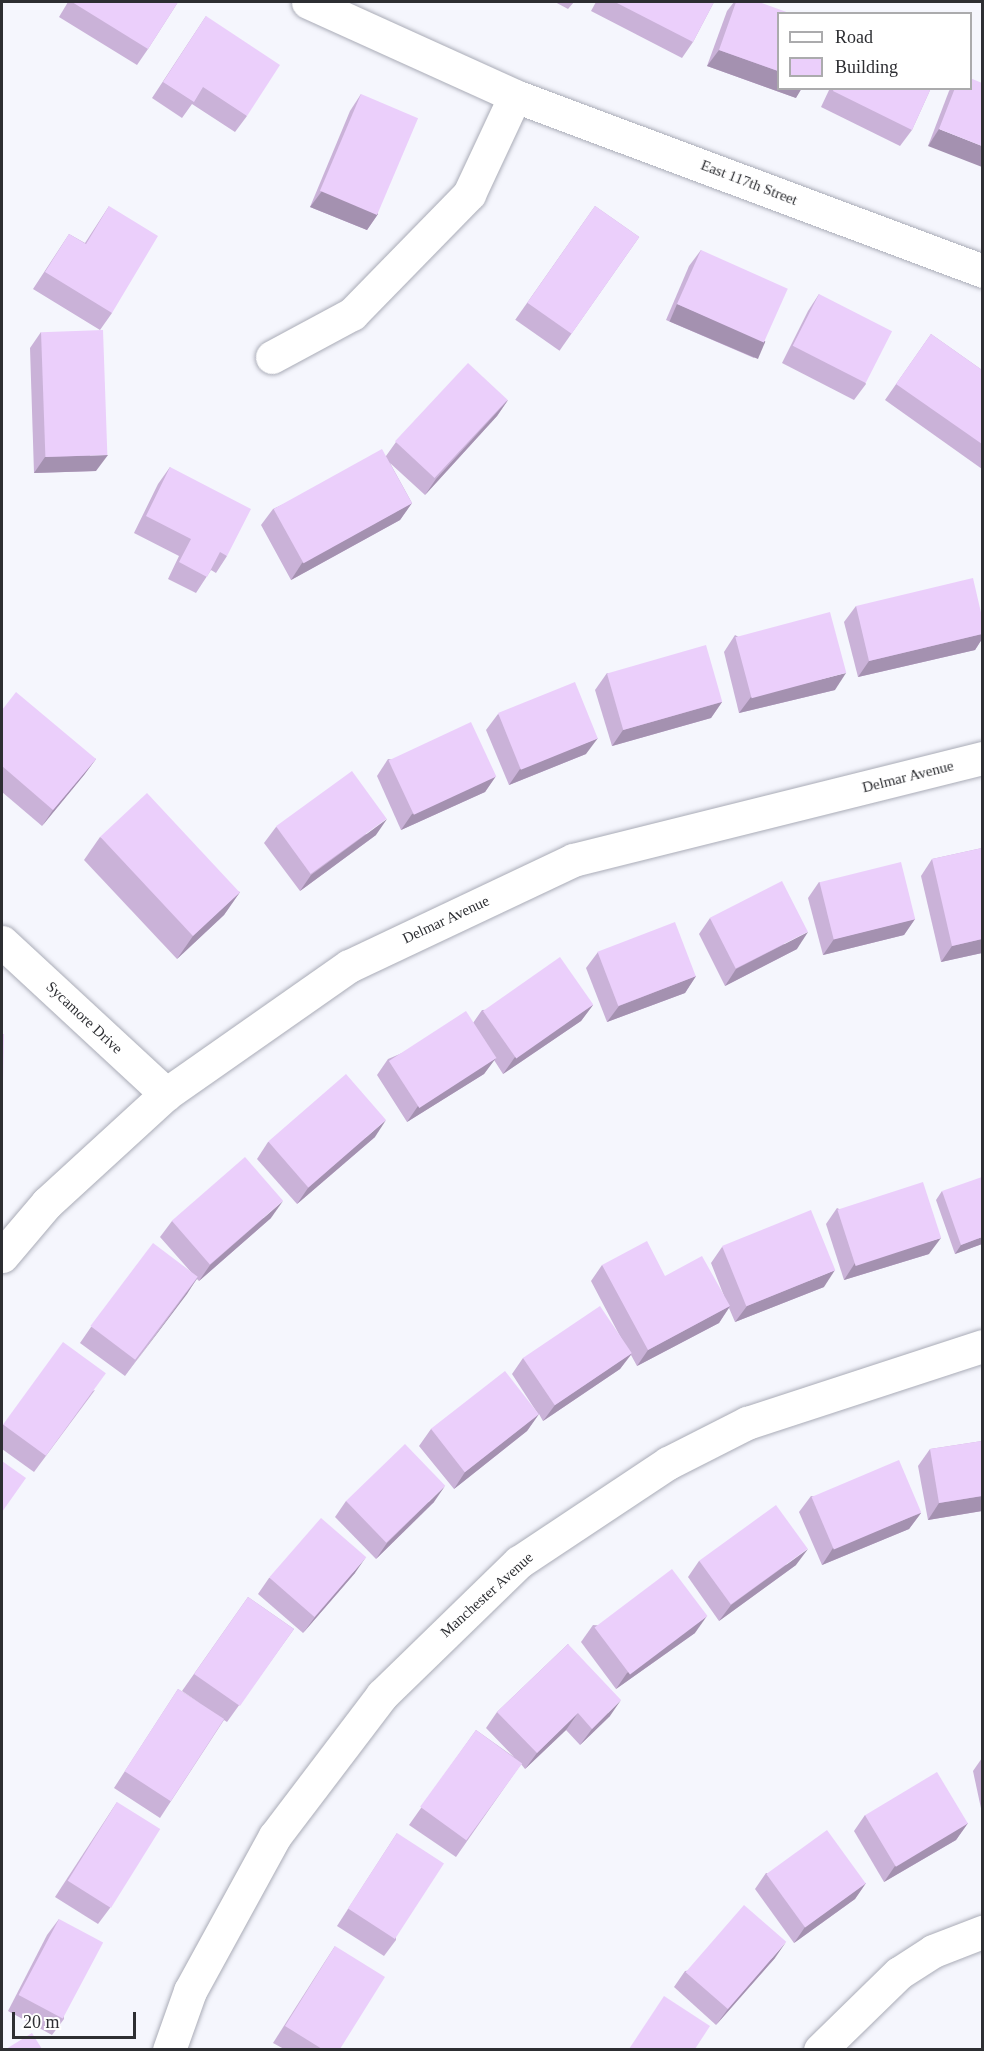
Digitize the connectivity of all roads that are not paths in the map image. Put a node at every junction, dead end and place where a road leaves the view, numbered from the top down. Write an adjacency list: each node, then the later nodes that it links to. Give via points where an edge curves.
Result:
1 (308, 2): 2 (street, East 117th Street)
2 (516, 96): 3 (street, East 117th Street); 4 (street, via 469,194 352,314)
3 (982, 271)
4 (272, 357)
5 (982, 759): 7 (street, Delmar Avenue, via 573,860 349,966)
6 (2, 942): 7 (street, Sycamore Drive)
7 (166, 1094): 8 (street, Delmar Avenue, via 46,1203)
8 (2, 1256)
9 (982, 1346): 11 (street, Manchester Avenue, via 747,1423 668,1463 519,1562 382,1695 275,1836 190,1991)
10 (982, 1932): 12 (street, via 933,1951 899,1973)
11 (169, 2049)
12 (820, 2049)

